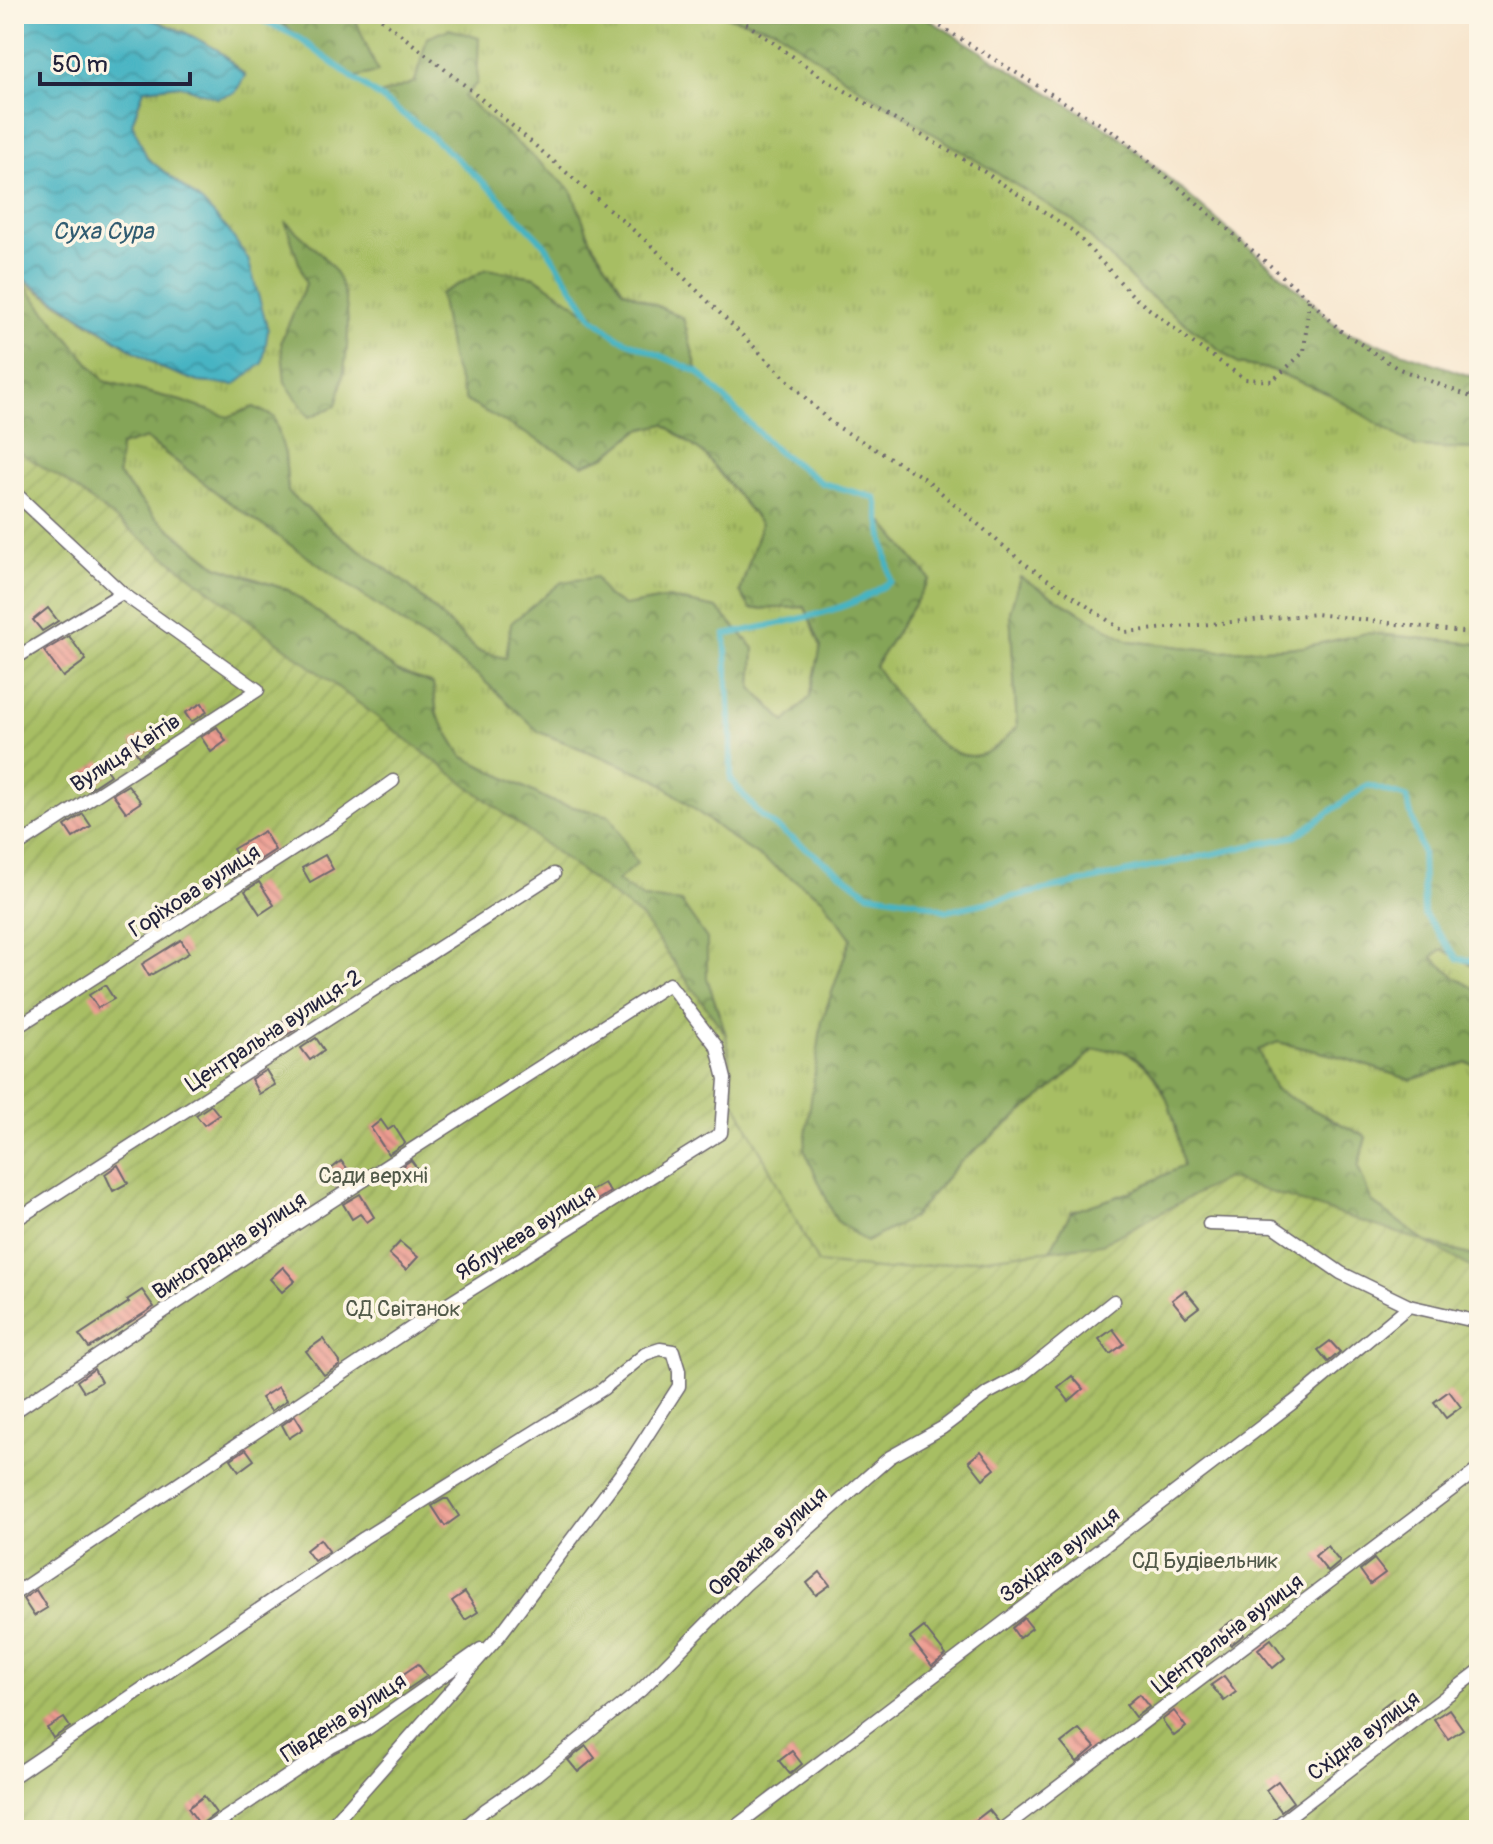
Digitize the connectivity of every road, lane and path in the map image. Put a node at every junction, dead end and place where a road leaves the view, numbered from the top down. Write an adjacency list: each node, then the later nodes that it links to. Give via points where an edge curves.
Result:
1 (375, 14): 8 (path, via 654,248 831,423 924,478 1021,561 1125,632 1316,614)
2 (733, 14): 4 (path, via 823,78 957,155 1073,231 1135,298 1245,379 1272,381 1304,352)
3 (920, 14): 4 (path, via 1118,135)
4 (1309, 299): 5 (path, via 1341,331 1397,368)
5 (1479, 400)
6 (14, 492): 7 (lane)
7 (122, 593): 9 (lane); 11 (lane, Вулиця Квітів, via 258,690)
8 (1479, 634)
9 (14, 659)
10 (393, 781): 14 (lane, Горіхова вулиця)
11 (14, 848)
12 (554, 874): 15 (lane, Центральна вулиця-2)
13 (669, 984): 20 (lane, Виноградна вулиця); 22 (lane, Яблунева вулиця, via 717,1047 725,1079 721,1133 432,1314)
14 (14, 1029)
15 (14, 1221)
16 (1209, 1224): 18 (lane, via 1273,1226 1341,1273)
17 (1114, 1301): 28 (lane, Овражна вулиця, via 1022,1375 890,1457 745,1585 641,1690)
18 (1409, 1306): 19 (lane); 29 (lane, Західна вулиця, via 1295,1401)
19 (1479, 1322)
20 (14, 1412)
21 (1479, 1469): 30 (lane, Центральна вулиця)
22 (14, 1594)
23 (499, 1636): 25 (lane, via 632,1459 679,1386 673,1351 645,1354 603,1389 364,1538); 26 (lane, Південа вулиця, via 367,1729); 27 (lane)
24 (1479, 1671): 31 (lane, Східна вулиця)
25 (14, 1776)
26 (207, 1830)
27 (328, 1830)
28 (461, 1830)
29 (731, 1830)
30 (1001, 1830)
31 (1271, 1830)

